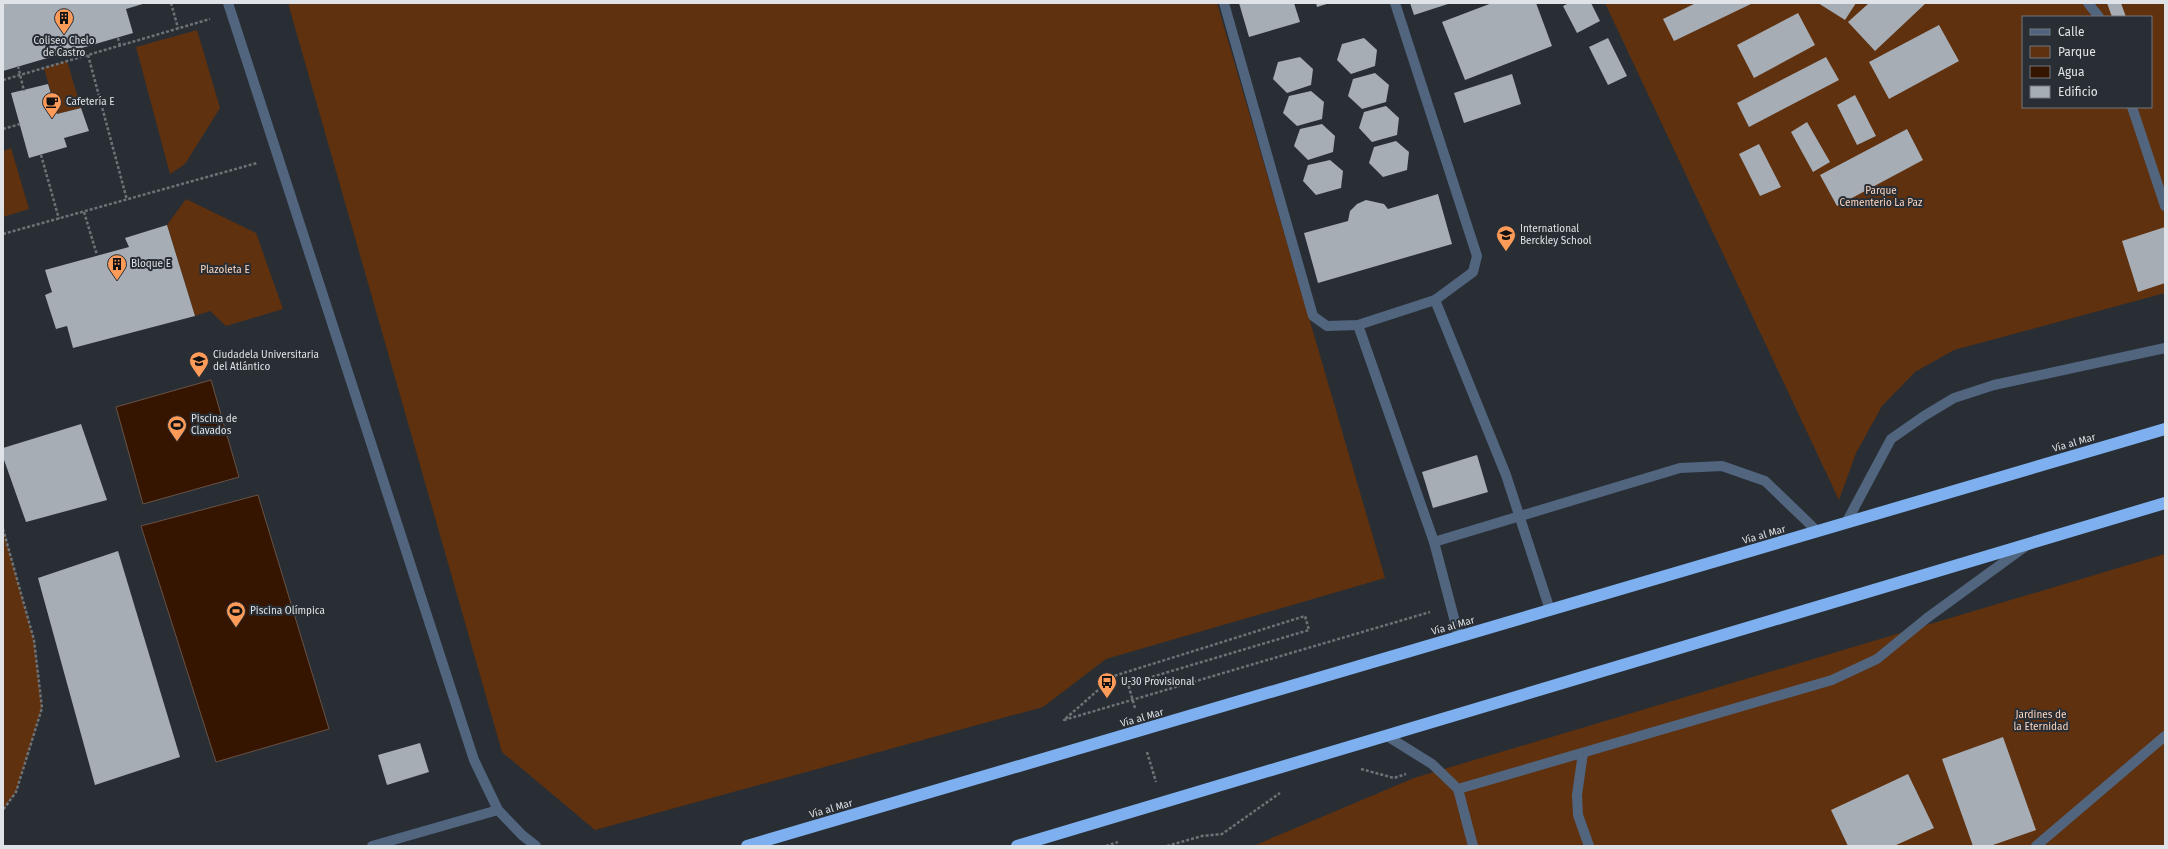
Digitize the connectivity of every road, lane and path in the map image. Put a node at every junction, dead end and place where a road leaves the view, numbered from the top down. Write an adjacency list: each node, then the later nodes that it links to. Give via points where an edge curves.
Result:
1 (171, 3): 8 (path)
2 (228, 3): 6 (lane)
3 (1224, 3): 28 (lane, via 1313,316 1327,326)
4 (1395, 3): 27 (lane, via 1477,256 1474,272)
5 (2088, 3): 7 (lane)
6 (231, 13): 8 (path); 20 (lane)
7 (2098, 16)
8 (178, 28): 10 (path)
9 (118, 38): 10 (path)
10 (120, 46): 11 (path)
11 (88, 55): 13 (path); 21 (path)
12 (18, 66): 13 (path)
13 (19, 75): 14 (path); 15 (path)
14 (3, 80)
15 (24, 91)
16 (2132, 108): 22 (lane)
17 (20, 124): 18 (path)
18 (3, 129)
19 (41, 155): 24 (path)
20 (278, 158): 21 (path); 52 (lane, via 474,760)
21 (127, 200): 23 (path)
22 (2165, 206)
23 (84, 212): 24 (path); 26 (path)
24 (59, 219): 25 (path)
25 (3, 234)
26 (97, 256)
27 (1435, 300): 28 (lane); 32 (lane, via 1506,475)
28 (1358, 325): 36 (lane)
29 (2165, 348): 33 (lane, via 1994,385 1954,398 1891,439)
30 (2165, 429): 33 (highway, Vía al Mar)
31 (2165, 503): 37 (highway)
32 (1519, 517): 35 (lane, via 1680,468 1722,466 1765,481); 36 (lane); 39 (lane)
33 (1846, 523): 35 (highway, Vía al Mar)
34 (3, 529): 51 (path, via 34,640 42,708 16,792)
35 (1817, 532): 39 (highway, Vía al Mar)
36 (1434, 542): 38 (lane)
37 (2029, 544): 42 (highway); 45 (lane, via 1870,662 1832,680)
38 (1450, 606): 40 (lane); 41 (path, via 1064,720 1114,676 1305,616 1309,630 1128,684)
39 (1550, 610): 40 (highway, Vía al Mar)
40 (1459, 637): 55 (highway, Vía al Mar)
41 (1136, 714)
42 (1387, 736): 46 (lane); 56 (highway)
43 (2165, 736): 60 (lane)
44 (1147, 751): 48 (path)
45 (1583, 753): 49 (lane); 59 (lane, via 1577,795 1578,815)
46 (1432, 764): 47 (path, via 1394,778); 49 (lane)
47 (1358, 768)
48 (1158, 789)
49 (1458, 789): 58 (lane)
50 (1281, 793): 57 (path, via 1222,834 1202,836)
51 (3, 810)
52 (498, 810): 53 (lane); 54 (lane, via 522,836)
53 (372, 846)
54 (536, 846)
55 (747, 846)
56 (1017, 846)
57 (1167, 846)
58 (1473, 846)
59 (1589, 846)
60 (2036, 846)

